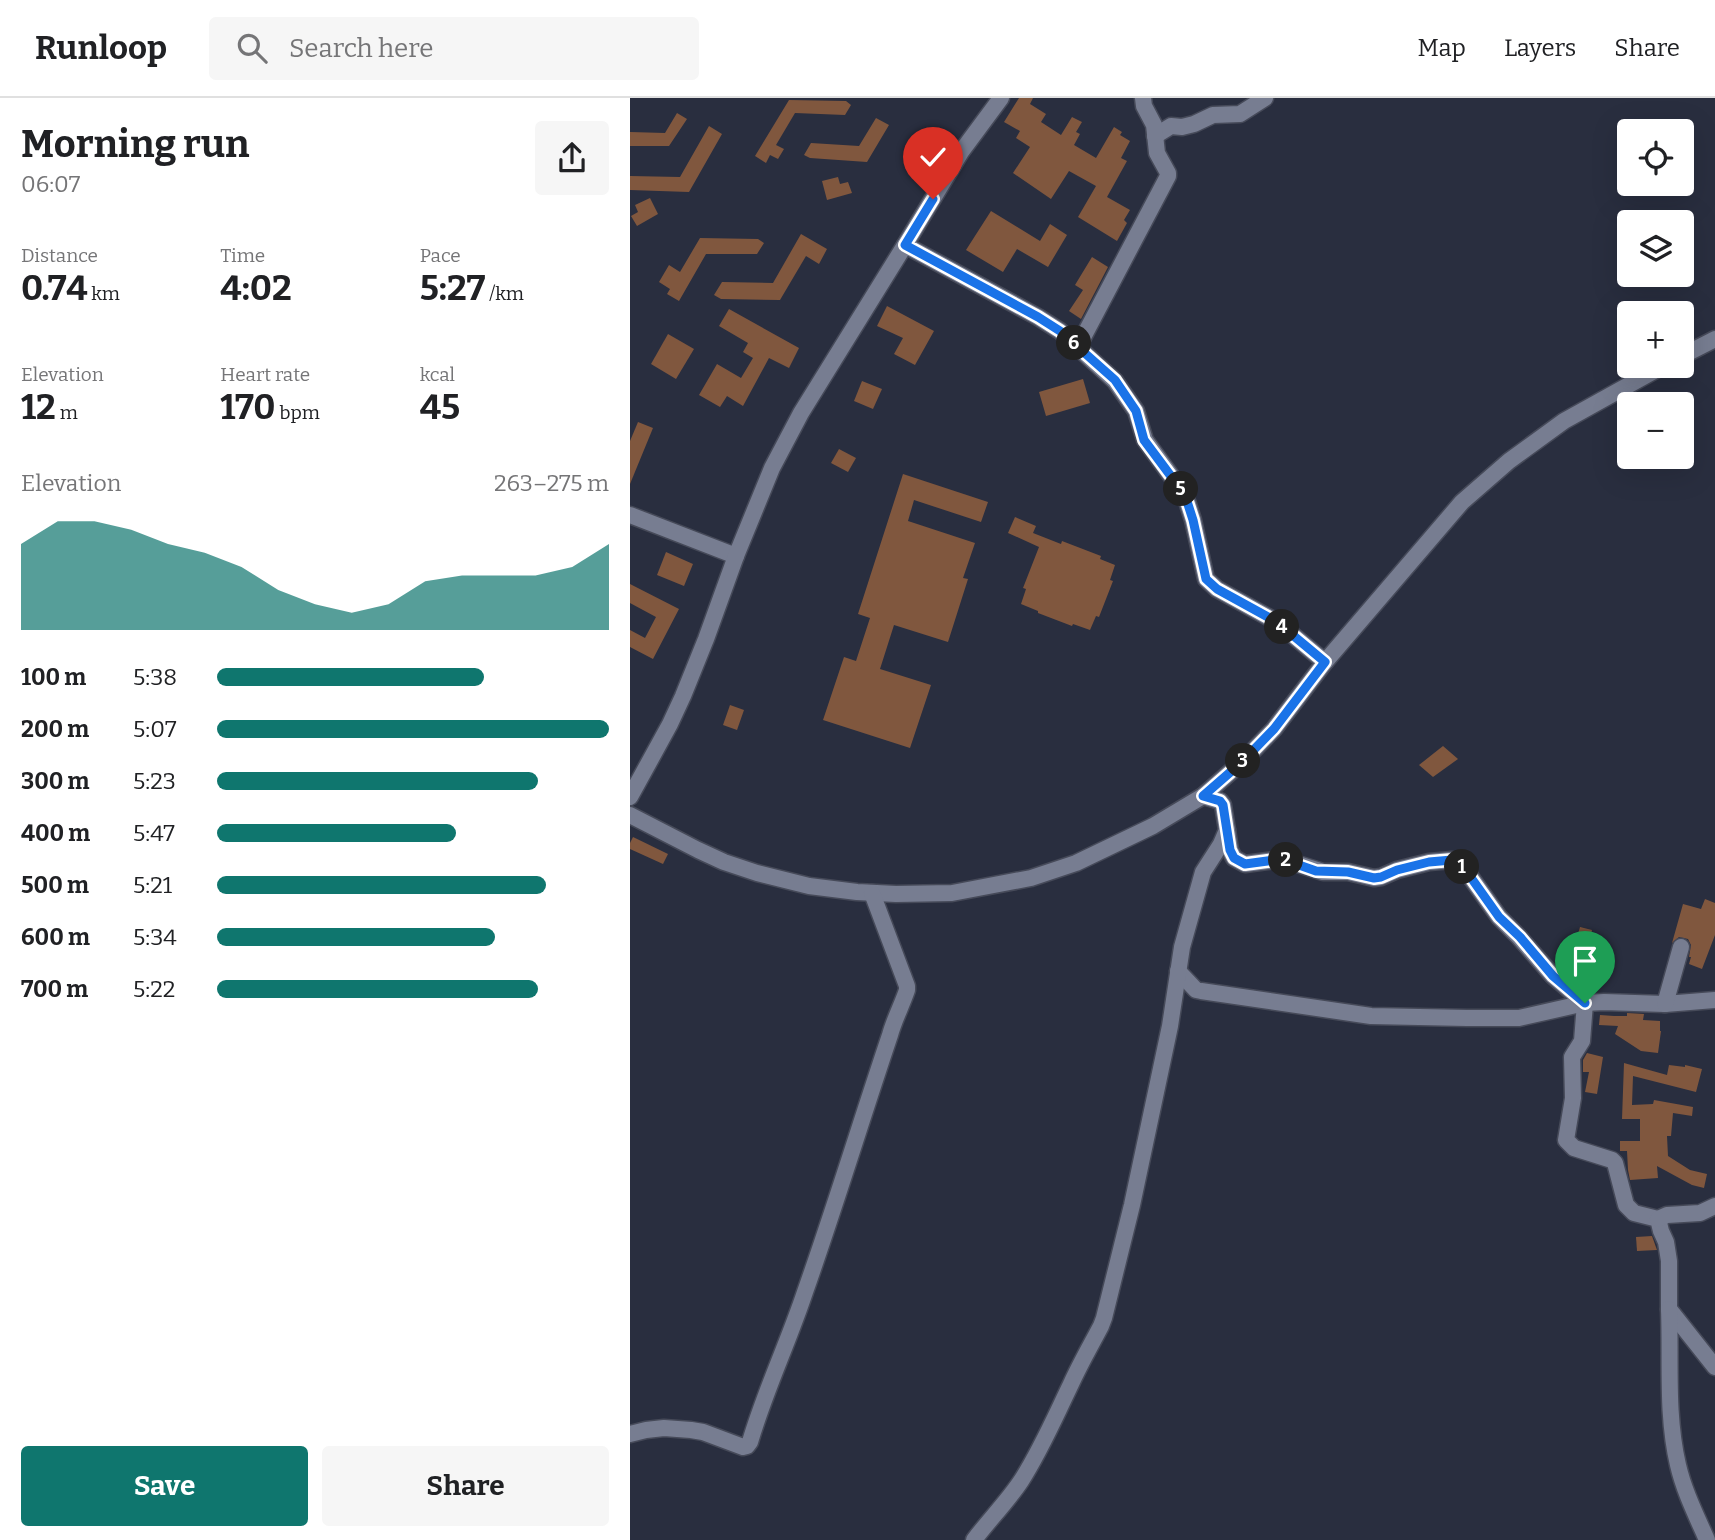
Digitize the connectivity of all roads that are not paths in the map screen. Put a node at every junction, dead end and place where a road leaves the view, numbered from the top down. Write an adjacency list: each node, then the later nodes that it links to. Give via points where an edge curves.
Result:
1 (1001, 98): 5 (street, via 961,152)
2 (1143, 98): 4 (street)
3 (1265, 98): 4 (street, via 1240,114 1171,126)
4 (1155, 136): 7 (street, via 1167,179)
5 (905, 245): 7 (street, via 1038,317); 11 (street, via 801,412)
6 (1715, 340): 8 (street)
7 (1078, 346): 12 (street, via 1115,380 1136,411 1144,440 1185,495 1210,583 1277,622)
8 (1694, 350)
9 (1641, 378): 12 (street, via 1564,421 1482,483)
10 (630, 515): 11 (street)
11 (736, 556): 14 (street, via 683,696)
12 (1325, 662): 13 (street, via 1274,729)
13 (1203, 796): 16 (street, via 1223,805); 17 (street, via 1113,847 1031,878 952,893)
14 (630, 797)
15 (630, 814): 17 (street, via 698,850 757,873 809,886)
16 (1227, 830): 19 (street, via 1199,883); 21 (street, via 1234,858 1245,864 1282,859 1316,871 1374,878 1429,862 1455,861 1553,976)
17 (872, 893): 27 (street, via 907,990 750,1442 743,1447 703,1432 664,1428)
18 (1681, 947): 22 (street)
19 (1178, 971): 21 (street, via 1196,990 1371,1016 1515,1018); 28 (street, via 1132,1205 1101,1326 1022,1480)
20 (1715, 1000): 22 (street)
21 (1585, 1003): 22 (street); 24 (street, via 1583,1037 1572,1056 1573,1098 1566,1140 1574,1148 1612,1160 1626,1205 1634,1213)
22 (1665, 1004)
23 (1715, 1206): 24 (street)
24 (1658, 1219): 25 (street, via 1669,1261)
25 (1669, 1309): 26 (street); 29 (street, via 1670,1416 1677,1463)
26 (1715, 1367)
27 (630, 1434)
28 (974, 1540)
29 (1707, 1540)

